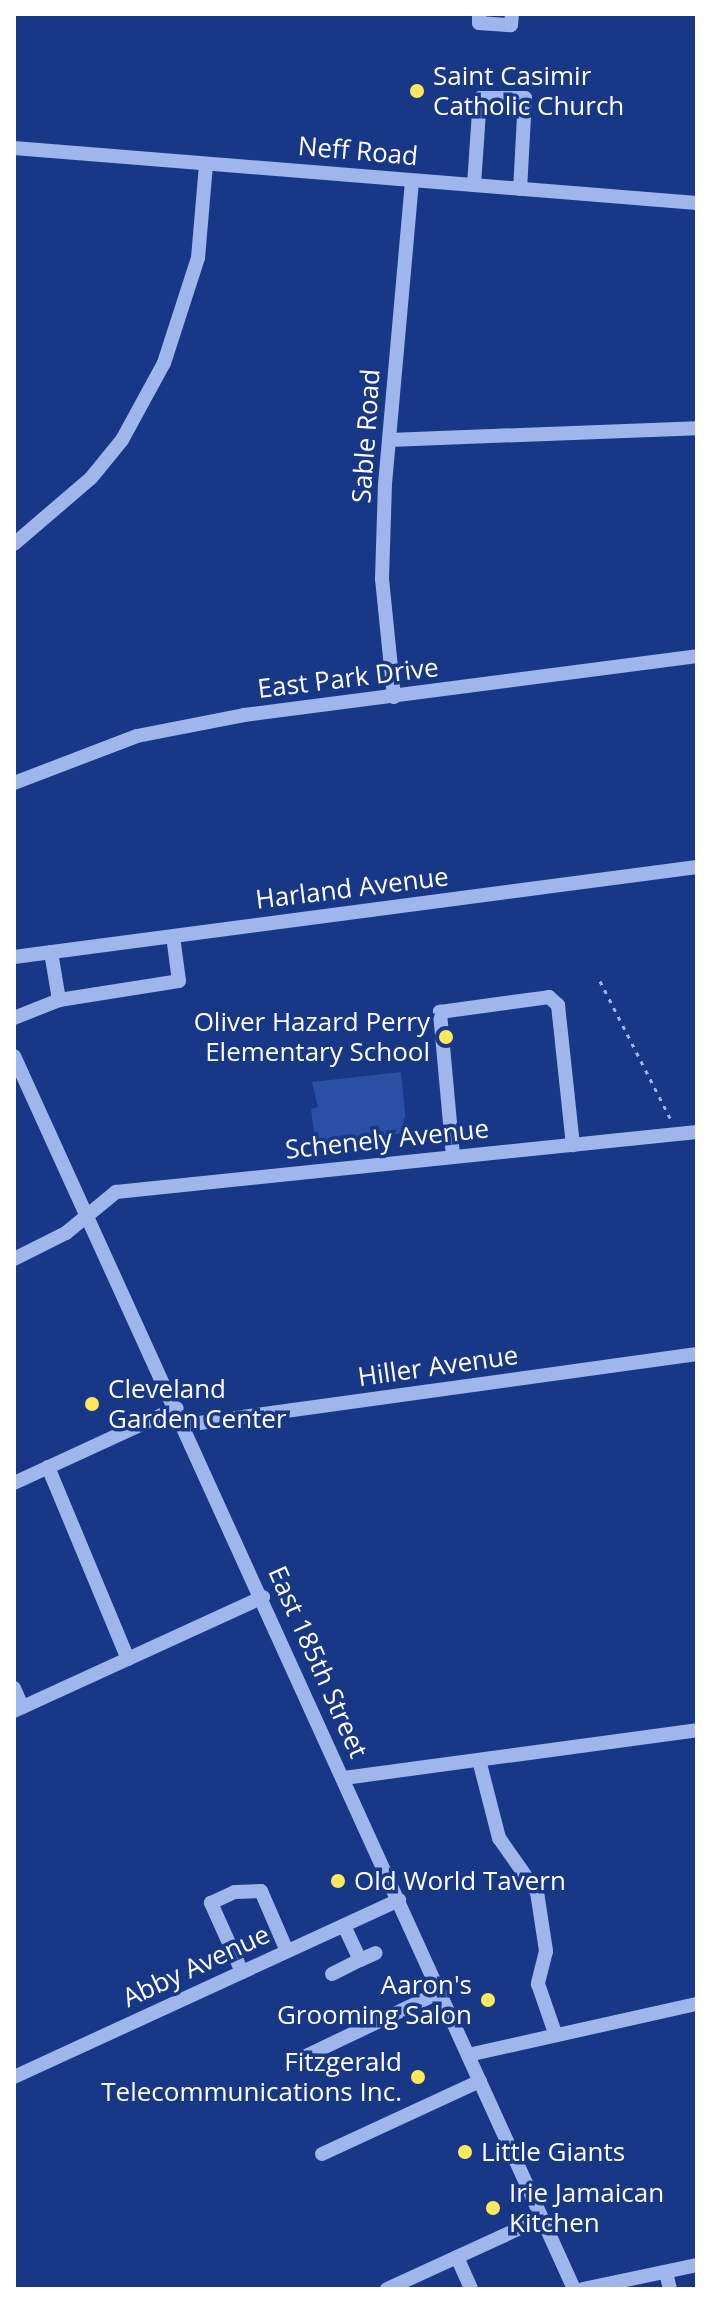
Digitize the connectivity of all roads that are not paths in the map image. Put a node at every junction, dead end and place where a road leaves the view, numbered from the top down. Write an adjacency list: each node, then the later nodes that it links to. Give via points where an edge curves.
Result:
1 (479, 14): 2 (street, via 479,23 511,25)
2 (512, 14)
3 (14, 148): 4 (street, Neff Road)
4 (206, 164): 5 (street, Neff Road); 11 (street, via 198,258 164,363 122,440 91,478)
5 (412, 180): 6 (street, Neff Road); 10 (street, Sable Road)
6 (474, 185): 7 (street, Neff Road); 7 (street, via 480,98 525,98)
7 (520, 189): 8 (street, Neff Road)
8 (697, 203)
9 (697, 428): 10 (street)
10 (389, 440): 13 (street, Sable Road, via 382,579)
11 (14, 544)
12 (697, 656): 13 (street, East Park Drive)
13 (394, 697): 14 (street, East Park Drive, via 244,715 137,736)
14 (14, 783)
15 (697, 867): 16 (street, Harland Avenue)
16 (173, 936): 17 (street, Harland Avenue); 19 (street, via 179,981)
17 (51, 952): 18 (street, Harland Avenue); 19 (street)
18 (14, 957)
19 (59, 1000): 20 (street)
20 (14, 1018)
21 (14, 1056): 25 (street, East 185th Street)
22 (697, 1132): 23 (street, Schenely Avenue)
23 (573, 1145): 24 (street, Schenely Avenue); 24 (street, via 558,1005 549,997 440,1012)
24 (453, 1156): 25 (street, Schenely Avenue, via 116,1192)
25 (90, 1214): 26 (street, Schenely Avenue, via 66,1233); 28 (street, East 185th Street)
26 (14, 1259)
27 (697, 1354): 29 (street, Hiller Avenue)
28 (177, 1408): 29 (street, East 185th Street); 30 (street)
29 (185, 1425): 32 (street, East 185th Street)
30 (48, 1467): 31 (street); 33 (street)
31 (14, 1483)
32 (263, 1597): 33 (street); 38 (street, East 185th Street)
33 (128, 1659): 35 (street)
34 (14, 1688): 35 (street)
35 (18, 1709)
36 (697, 1730): 37 (street)
37 (479, 1760): 38 (street); 48 (street, via 499,1838 537,1892 546,1951 538,1984)
38 (344, 1778): 39 (street, East 185th Street)
39 (399, 1900): 40 (street, Abby Avenue); 46 (street, East 185th Street)
40 (344, 1925): 41 (street, Abby Avenue); 43 (street)
41 (287, 1951): 44 (street, Abby Avenue); 44 (street, via 261,1891 235,1892 211,1903)
42 (376, 1953): 43 (street)
43 (360, 1960): 45 (street)
44 (242, 1972): 51 (street, Abby Avenue)
45 (332, 1974)
46 (440, 1992): 49 (street, East 185th Street); 50 (street)
47 (697, 2004): 48 (street)
48 (555, 2033): 49 (street)
49 (468, 2055): 52 (street, East 185th Street)
50 (306, 2056)
51 (14, 2077)
52 (480, 2081): 53 (street); 54 (street, East 185th Street)
53 (322, 2154)
54 (542, 2218): 55 (street); 61 (street, East 185th Street)
55 (457, 2257): 59 (street); 60 (street)
56 (697, 2265): 57 (street)
57 (666, 2272): 58 (street); 63 (street)
58 (624, 2285): 62 (street)
59 (387, 2289)
60 (471, 2289)
61 (574, 2289)
62 (583, 2289)
63 (670, 2289)

